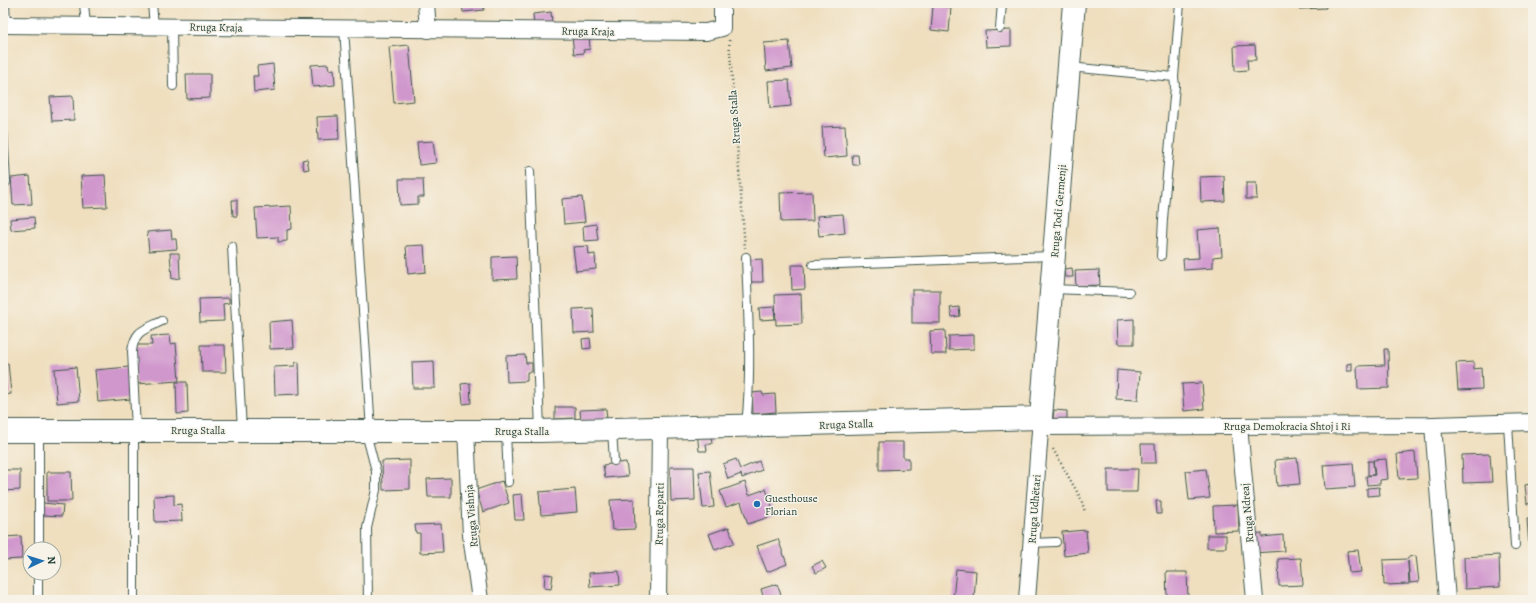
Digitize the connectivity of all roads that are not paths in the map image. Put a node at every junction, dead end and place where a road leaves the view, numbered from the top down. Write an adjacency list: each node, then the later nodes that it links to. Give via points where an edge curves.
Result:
1 (5, 3): 9 (lane)
2 (84, 3): 10 (lane)
3 (152, 3): 11 (lane)
4 (426, 3): 15 (street)
5 (722, 3): 15 (street, Rruga Kraja, via 722,28 706,32)
6 (1002, 3): 14 (lane)
7 (1074, 3): 16 (street, Rruga Todi Germenji)
8 (1180, 3): 17 (lane)
9 (5, 25): 10 (street, Rruga Kraja)
10 (86, 26): 11 (street, Rruga Kraja)
11 (154, 27): 12 (street, Rruga Kraja)
12 (172, 27): 13 (street, Rruga Kraja); 18 (lane)
13 (344, 28): 15 (street, Rruga Kraja); 40 (lane)
14 (1000, 28)
15 (428, 30)
16 (1069, 66): 17 (lane); 23 (street, Rruga Todi Germenji)
17 (1174, 77): 24 (lane)
18 (173, 86)
19 (3, 130): 21 (lane)
20 (530, 171): 45 (lane)
21 (6, 182)
22 (232, 246): 39 (lane)
23 (1054, 256): 26 (lane); 27 (street, Rruga Todi Germenji)
24 (1161, 256)
25 (746, 257): 34 (lane, via 750,349)
26 (813, 265)
27 (1051, 289): 28 (lane); 32 (street, Rruga Todi Germenji)
28 (1129, 292)
29 (162, 321): 38 (lane, via 137,334 133,342)
30 (1533, 422): 31 (street, Rruga Demokracia Shtoj i Ri)
31 (1508, 423): 33 (street, Rruga Demokracia Shtoj i Ri); 51 (lane)
32 (1044, 424): 34 (street, Rruga Stalla); 35 (street, Rruga Demokracia Shtoj i Ri); 50 (street, Rruga Udhëtari)
33 (1433, 425): 35 (street, Rruga Demokracia Shtoj i Ri); 60 (street)
34 (746, 426): 36 (street, Rruga Stalla)
35 (1239, 426): 59 (street, Rruga Ndreaj)
36 (660, 428): 37 (street, Rruga Stalla); 57 (street, Rruga Reparti)
37 (612, 429): 45 (street, Rruga Stalla); 46 (lane)
38 (135, 430): 39 (street, Rruga Stalla); 42 (street, Rruga Stalla); 54 (lane)
39 (242, 430): 40 (street, Rruga Stalla)
40 (369, 430): 43 (street, Rruga Stalla); 55 (lane, via 376,471 376,490 367,528)
41 (3, 431): 42 (street, Rruga Stalla)
42 (39, 431): 48 (lane)
43 (466, 431): 44 (street, Rruga Stalla); 56 (street, Rruga Vishnja, via 471,535)
44 (506, 431): 45 (street, Rruga Stalla); 47 (lane)
45 (540, 431)
46 (614, 461)
47 (508, 482)
48 (39, 541)
49 (1056, 542): 50 (lane)
50 (1032, 543): 58 (street, Rruga Udhëtari)
51 (1515, 546)
52 (38, 581): 53 (lane)
53 (38, 600)
54 (134, 600)
55 (368, 600)
56 (480, 600)
57 (658, 600)
58 (1027, 600)
59 (1255, 600)
60 (1447, 600)

